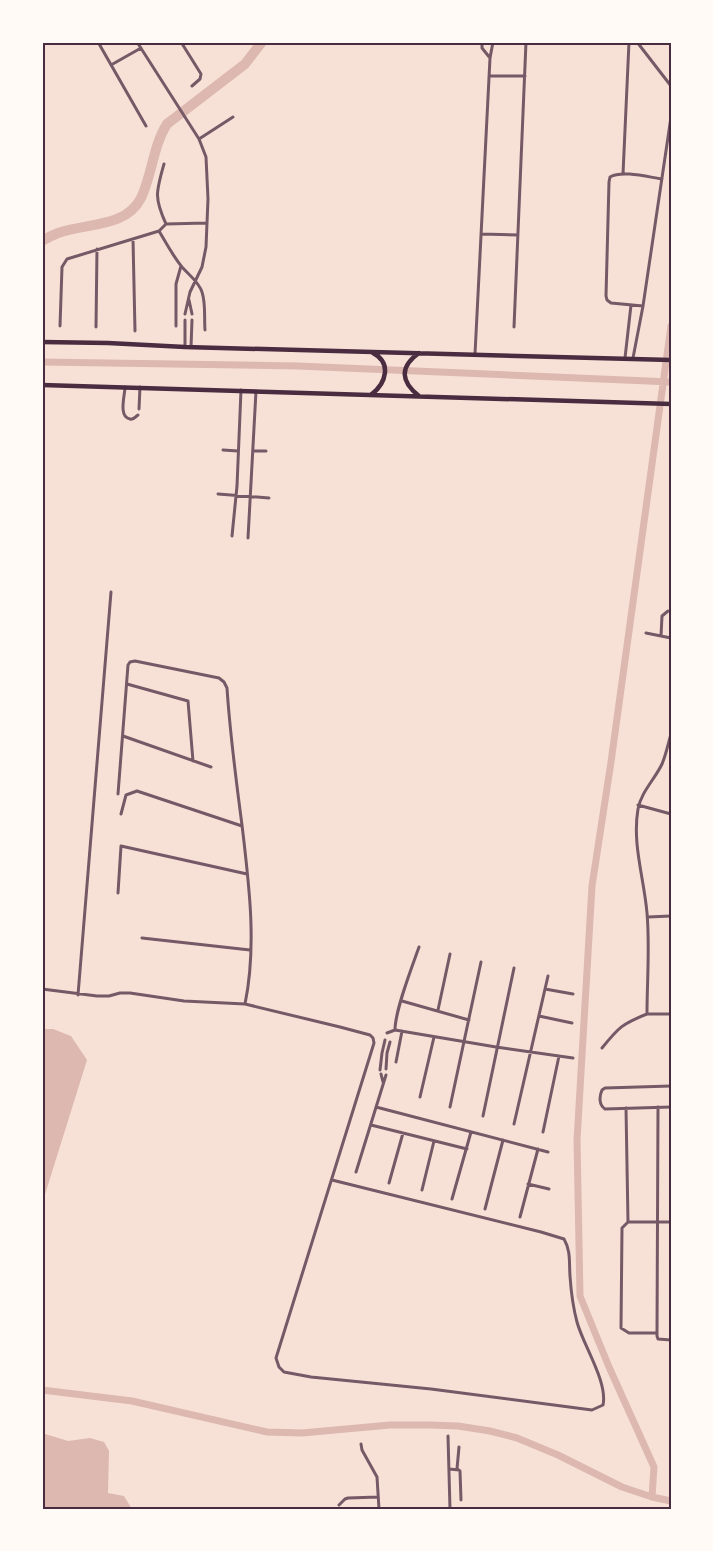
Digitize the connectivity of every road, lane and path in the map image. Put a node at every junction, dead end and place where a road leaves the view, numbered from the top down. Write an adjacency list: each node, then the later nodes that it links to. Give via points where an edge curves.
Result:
1 (98, 42): 11 (street)
2 (137, 42): 9 (street)
3 (181, 42): 14 (street, via 201,74)
4 (482, 42): 10 (street)
5 (493, 42): 10 (street)
6 (526, 42): 12 (street)
7 (629, 42): 21 (street)
8 (637, 42): 15 (street)
9 (141, 48): 11 (street); 19 (street)
10 (490, 58): 13 (street)
11 (111, 65): 18 (street)
12 (525, 75): 13 (street); 27 (street)
13 (489, 76): 26 (street)
14 (192, 86)
15 (671, 86)
16 (233, 117): 19 (street)
17 (671, 117): 22 (street)
18 (146, 126)
19 (199, 139): 23 (street, via 208,170)
20 (164, 164): 24 (street, via 156,197)
21 (623, 174): 22 (street); 33 (street, via 610,177 609,182 606,296 611,303)
22 (662, 179): 34 (street)
23 (207, 223): 24 (street); 31 (street, via 202,267)
24 (166, 224): 25 (street)
25 (159, 231): 28 (street); 30 (street)
26 (481, 234): 27 (street); 49 (street)
27 (518, 235): 42 (street)
28 (133, 238): 29 (street); 44 (street)
29 (97, 249): 39 (street, via 64,262); 41 (street)
30 (181, 266): 31 (street); 40 (street, via 176,284)
31 (195, 280): 32 (street); 43 (street, via 204,299)
32 (189, 298): 35 (street); 36 (street)
33 (631, 305): 34 (street); 50 (street)
34 (642, 306): 51 (street)
35 (185, 314)
36 (192, 314)
37 (185, 320): 46 (street)
38 (192, 320): 46 (street)
39 (60, 326)
40 (176, 326)
41 (96, 327)
42 (514, 327)
43 (205, 330)
44 (135, 331)
45 (42, 342): 46 (main road)
46 (188, 347): 47 (main road)
47 (370, 352): 48 (main road); 58 (main road, via 379,356 385,367 383,382)
48 (420, 353): 49 (main road); 59 (main road, via 406,365 405,376 411,390)
49 (476, 354): 50 (main road)
50 (625, 358): 51 (main road)
51 (633, 358): 52 (main road)
52 (671, 360)
53 (42, 385): 54 (main road)
54 (126, 387): 55 (main road); 62 (street, via 124,415 131,420)
55 (140, 387): 56 (main road); 61 (street)
56 (241, 390): 57 (main road); 64 (street)
57 (256, 391): 58 (main road); 65 (street)
58 (372, 394): 59 (main road)
59 (419, 396): 60 (main road)
60 (671, 404)
61 (139, 409)
62 (138, 415)
63 (223, 450): 64 (street)
64 (238, 450): 68 (street)
65 (253, 451): 66 (street); 69 (street)
66 (266, 451)
67 (218, 494): 68 (street)
68 (236, 495): 69 (street); 71 (street)
69 (251, 497): 70 (street); 72 (street)
70 (269, 498)
71 (232, 536)
72 (248, 538)
73 (111, 592): 102 (street)
74 (668, 611): 76 (street, via 662,616)
75 (646, 633): 76 (street)
76 (661, 636): 77 (street)
77 (671, 638)
78 (127, 684): 80 (street); 81 (street, via 188,701); 87 (street, via 128,665 132,661 224,682)
79 (671, 734): 84 (street, via 662,764)
80 (123, 736): 81 (street); 83 (street)
81 (193, 761): 82 (street)
82 (211, 767)
83 (118, 794)
84 (638, 806): 86 (street); 90 (street, via 636,842)
85 (121, 814): 87 (street, via 126,795 137,791)
86 (671, 814)
87 (242, 826): 88 (street)
88 (247, 874): 89 (street, via 121,846); 94 (street)
89 (118, 893)
90 (648, 916): 91 (street); 106 (street)
91 (671, 916)
92 (142, 938): 94 (street)
93 (419, 947): 103 (street)
94 (250, 950): 104 (street)
95 (450, 954): 105 (street)
96 (481, 962): 109 (street)
97 (514, 968): 116 (street)
98 (548, 976): 100 (street)
99 (42, 989): 102 (street)
100 (545, 989): 101 (street); 108 (street)
101 (573, 994)
102 (78, 995): 104 (street, via 130,993)
103 (401, 1001): 105 (street); 111 (street, via 392,1033)
104 (245, 1004): 146 (street, via 373,1038)
105 (438, 1011): 109 (street)
106 (647, 1014): 107 (street); 117 (street, via 626,1022)
107 (671, 1014)
108 (538, 1016): 110 (street); 118 (street)
109 (469, 1020): 115 (street)
110 (572, 1023)
111 (402, 1030): 112 (street); 123 (street)
112 (434, 1037): 115 (street); 128 (street)
113 (385, 1040): 119 (street)
114 (390, 1042): 120 (street)
115 (465, 1042): 116 (street); 130 (street)
116 (496, 1047): 118 (street); 134 (street)
117 (602, 1048)
118 (530, 1052): 121 (street); 135 (street)
119 (382, 1053): 120 (street); 126 (street)
120 (387, 1053): 124 (street)
121 (560, 1056): 122 (street); 138 (street)
122 (573, 1058)
123 (396, 1062)
124 (386, 1070)
125 (386, 1075): 126 (street)
126 (383, 1083): 129 (street)
127 (671, 1086): 133 (street, via 602,1090 600,1102 605,1109)
128 (420, 1097)
129 (376, 1107): 136 (street); 137 (street)
130 (450, 1107)
131 (658, 1107): 132 (street); 133 (street); 155 (street)
132 (671, 1107)
133 (626, 1108): 154 (street)
134 (483, 1116)
135 (514, 1124)
136 (370, 1125): 139 (street); 145 (street)
137 (471, 1132): 140 (street); 142 (street)
138 (543, 1132)
139 (403, 1133): 141 (street); 147 (street)
140 (502, 1140): 143 (street); 152 (street)
141 (434, 1141): 142 (street); 150 (street)
142 (467, 1149): 151 (street)
143 (538, 1149): 144 (street); 148 (street)
144 (548, 1152)
145 (356, 1172)
146 (332, 1180): 146 (street, via 276,1358 284,1372 592,1410 603,1405 601,1384 577,1323 564,1239)
147 (389, 1183)
148 (528, 1184): 149 (street); 153 (street)
149 (549, 1189)
150 (422, 1190)
151 (452, 1199)
152 (485, 1209)
153 (520, 1217)
154 (628, 1222): 155 (street); 157 (street, via 622,1228 621,1328 629,1333)
155 (657, 1222): 156 (street); 157 (street)
156 (671, 1222)
157 (657, 1333): 158 (street, via 658,1339)
158 (671, 1340)
159 (448, 1436): 162 (street)
160 (361, 1444): 164 (street, via 377,1477)
161 (459, 1447): 163 (street)
162 (449, 1469): 163 (street); 168 (street)
163 (456, 1470): 165 (street, via 460,1471)
164 (378, 1497): 166 (street, via 348,1498); 167 (street)
165 (460, 1500)
166 (339, 1505)
167 (379, 1509)
168 (450, 1509)

